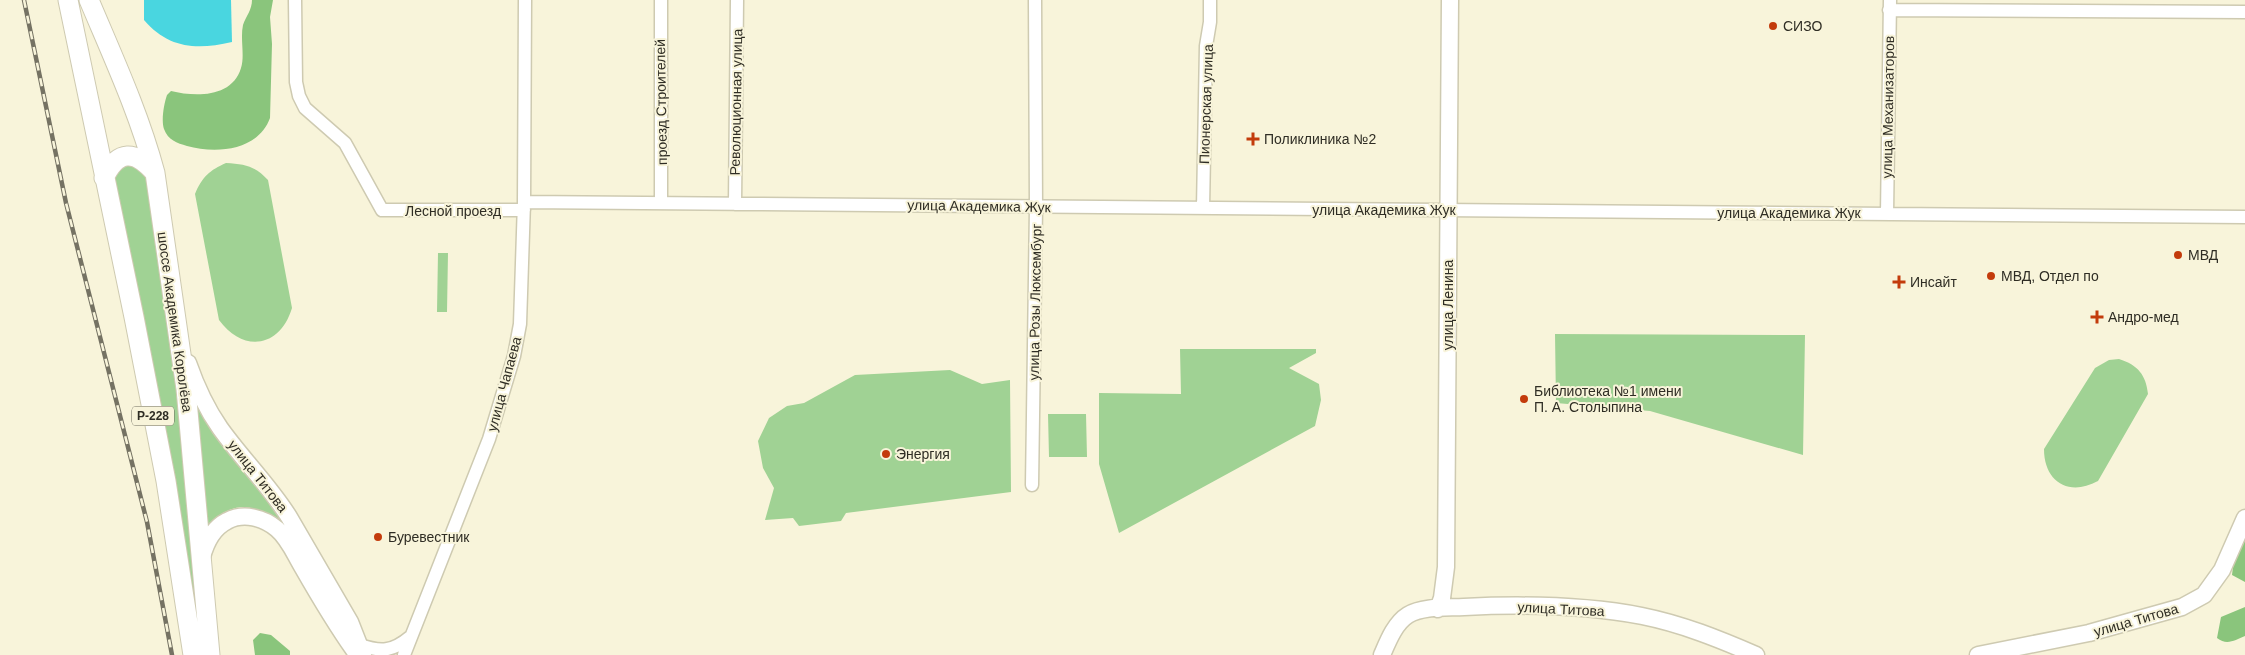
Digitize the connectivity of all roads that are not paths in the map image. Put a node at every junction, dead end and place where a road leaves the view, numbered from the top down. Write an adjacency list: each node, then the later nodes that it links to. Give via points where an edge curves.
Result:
1 (68, 0): 13 (highway, Р-228)
2 (89, 0): 12 (highway, шоссе Академика Королёва / Р-228, via 130,98)
3 (295, 0): 16 (street, Лесной проезд, via 299,96 305,108 345,143 382,210)
4 (525, 0): 16 (street, улица Чапаева)
5 (661, 0): 14 (street, проезд Строителей)
6 (737, 0): 15 (street, Революционная улица)
7 (1035, 0): 17 (street, улица Розы Люксембург)
8 (1210, 0): 18 (street, Пионерская улица)
9 (1450, 0): 19 (main road, улица Ленина)
10 (1890, 5): 11 (street); 20 (street, улица Механизаторов)
11 (2245, 12)
12 (155, 173): 13 (highway, via 139,158 128,156 117,159); 22 (highway, шоссе Академика Королёва / Р-228)
13 (104, 178): 29 (highway, Р-228, via 166,481)
14 (661, 203): 15 (street, улица Академика Жук); 16 (street, улица Академика Жук)
15 (735, 204): 17 (street, улица Академика Жук)
16 (524, 206): 27 (street, улица Чапаева, via 520,324 514,356 489,439)
17 (1036, 207): 18 (street, улица Академика Жук); 23 (street, улица Розы Люксембург)
18 (1203, 208): 19 (street, улица Академика Жук)
19 (1448, 210): 20 (street, улица Академика Жук); 26 (main road, улица Ленина, via 1446,567)
20 (1887, 214): 21 (street, улица Академика Жук)
21 (2245, 217)
22 (176, 319): 25 (highway, шоссе Академика Королёва / Р-228, via 186,389); 28 (main road, улица Титова, via 184,354 205,403 221,429 282,505 350,622)
23 (1032, 484)
24 (2245, 518): 34 (main road, улица Титова, via 2222,570 2204,596 2182,606 2089,633)
25 (201, 567): 28 (main road, via 209,537 232,518 258,518 270,524 285,539 338,627); 30 (highway, шоссе Академика Королёва / Р-228)
26 (1438, 609): 32 (main road, улица Титова, via 1411,613 1403,618); 33 (main road, улица Титова, via 1546,606 1616,612 1698,632)
27 (412, 635): 28 (street, via 399,646 387,650); 31 (street, улица Чапаева)
28 (360, 652)
29 (193, 655)
30 (210, 655)
31 (404, 655)
32 (1382, 655)
33 (1756, 655)
34 (1978, 655)

